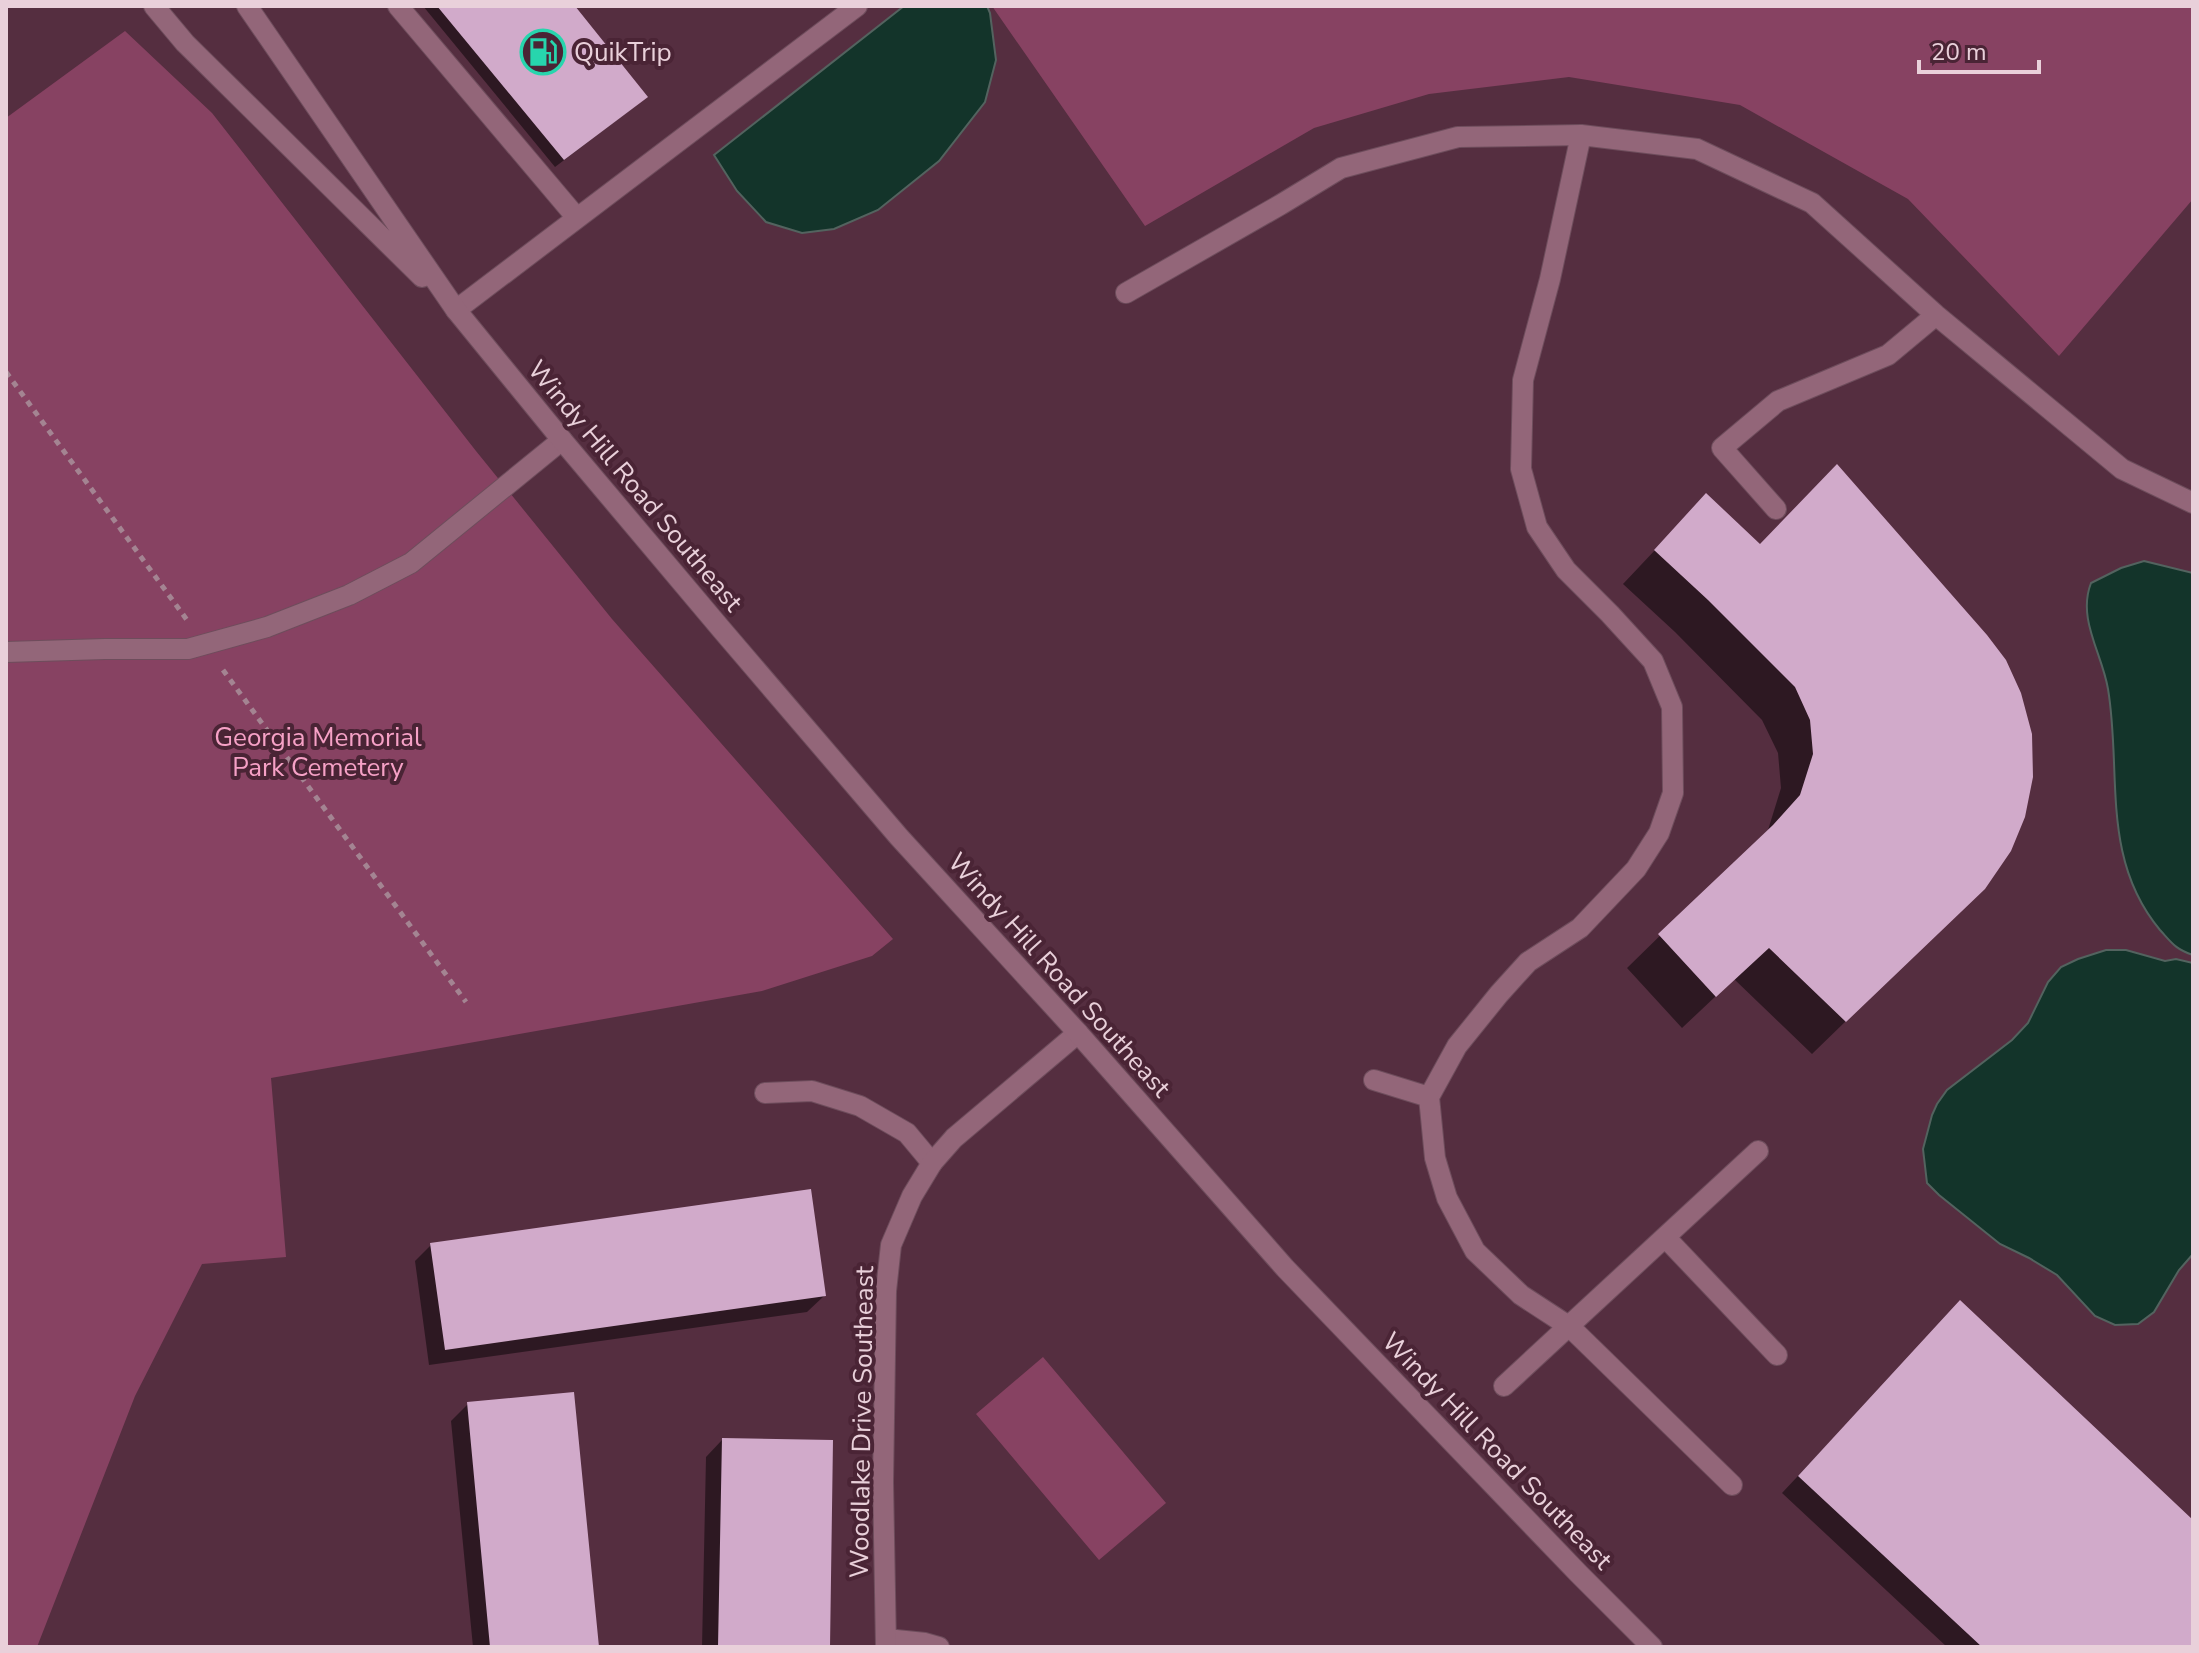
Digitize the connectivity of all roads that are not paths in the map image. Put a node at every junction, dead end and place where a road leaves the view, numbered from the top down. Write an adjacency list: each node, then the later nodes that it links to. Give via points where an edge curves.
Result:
1 (154, 6): 8 (main road, Windy Hill Road Southeast, via 185,43)
2 (247, 6): 8 (main road, Windy Hill Road Southeast)
3 (398, 6): 6 (main road)
4 (857, 6): 6 (main road)
5 (1581, 135): 7 (main road, via 1458,137 1341,168); 9 (main road, via 1697,149 1812,203); 17 (main road, via 1523,380 1521,469 1537,527 1566,570 1653,661 1672,707 1673,793 1659,833 1636,869 1580,928 1528,962 1457,1046)
6 (577, 218): 8 (main road)
7 (1126, 293)
8 (456, 310): 10 (main road, Windy Hill Road Southeast)
9 (1936, 315): 11 (main road, via 2122,469); 12 (main road, via 1888,355 1778,401 1722,448)
10 (562, 440): 13 (main road, via 411,563 349,595 267,627 188,649); 14 (main road, Windy Hill Road Southeast, via 899,837)
11 (2193, 503)
12 (1776, 509)
13 (6, 652)
14 (1078, 1033): 19 (main road, Woodlake Drive Southeast, via 954,1138); 27 (main road, Windy Hill Road Southeast, via 1285,1268)
15 (1374, 1080): 17 (main road)
16 (765, 1093): 19 (main road, via 812,1091 860,1106 907,1133)
17 (1429, 1097): 21 (main road, via 1443,1185 1475,1251 1521,1295)
18 (1758, 1151): 20 (main road)
19 (932, 1163): 25 (main road, Woodlake Drive Southeast, via 891,1245 886,1291)
20 (1665, 1237): 21 (main road); 22 (main road)
21 (1570, 1327): 23 (main road); 24 (main road)
22 (1777, 1355)
23 (1504, 1386)
24 (1732, 1485)
25 (886, 1643): 26 (main road)
26 (939, 1647)
27 (1652, 1647)

